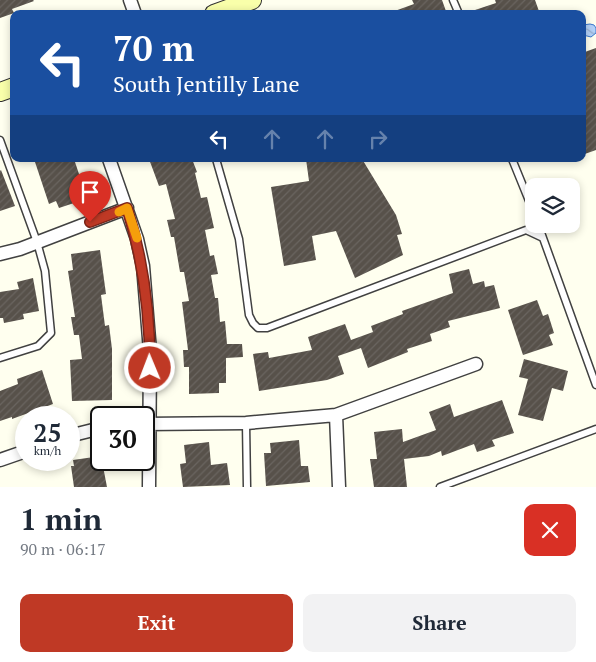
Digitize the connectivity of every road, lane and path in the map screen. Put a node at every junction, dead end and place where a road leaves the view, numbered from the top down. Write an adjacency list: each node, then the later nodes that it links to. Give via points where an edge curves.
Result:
1 (252, 0): 2 (main road)
2 (225, 10)
3 (0, 140): 11 (lane)
4 (110, 162): 8 (street)
5 (217, 162): 10 (lane, via 239,238 249,315 258,328 267,328 526,230)
6 (513, 162): 7 (lane)
7 (525, 191)
8 (127, 208): 11 (street); 16 (street, via 143,266 150,352)
9 (542, 233): 10 (lane)
10 (544, 238): 15 (lane)
11 (37, 242): 12 (street); 13 (lane, via 44,271 51,333 38,346)
12 (0, 254)
13 (0, 358)
14 (476, 364): 17 (street)
15 (596, 385)
16 (148, 406)
17 (336, 415): 19 (street); 26 (street)
18 (155, 423): 19 (street)
19 (246, 423): 25 (lane)
20 (596, 429): 27 (lane)
21 (15, 455): 22 (street)
22 (0, 460)
23 (148, 471): 24 (street)
24 (149, 487)
25 (247, 487)
26 (339, 487)
27 (440, 487)

